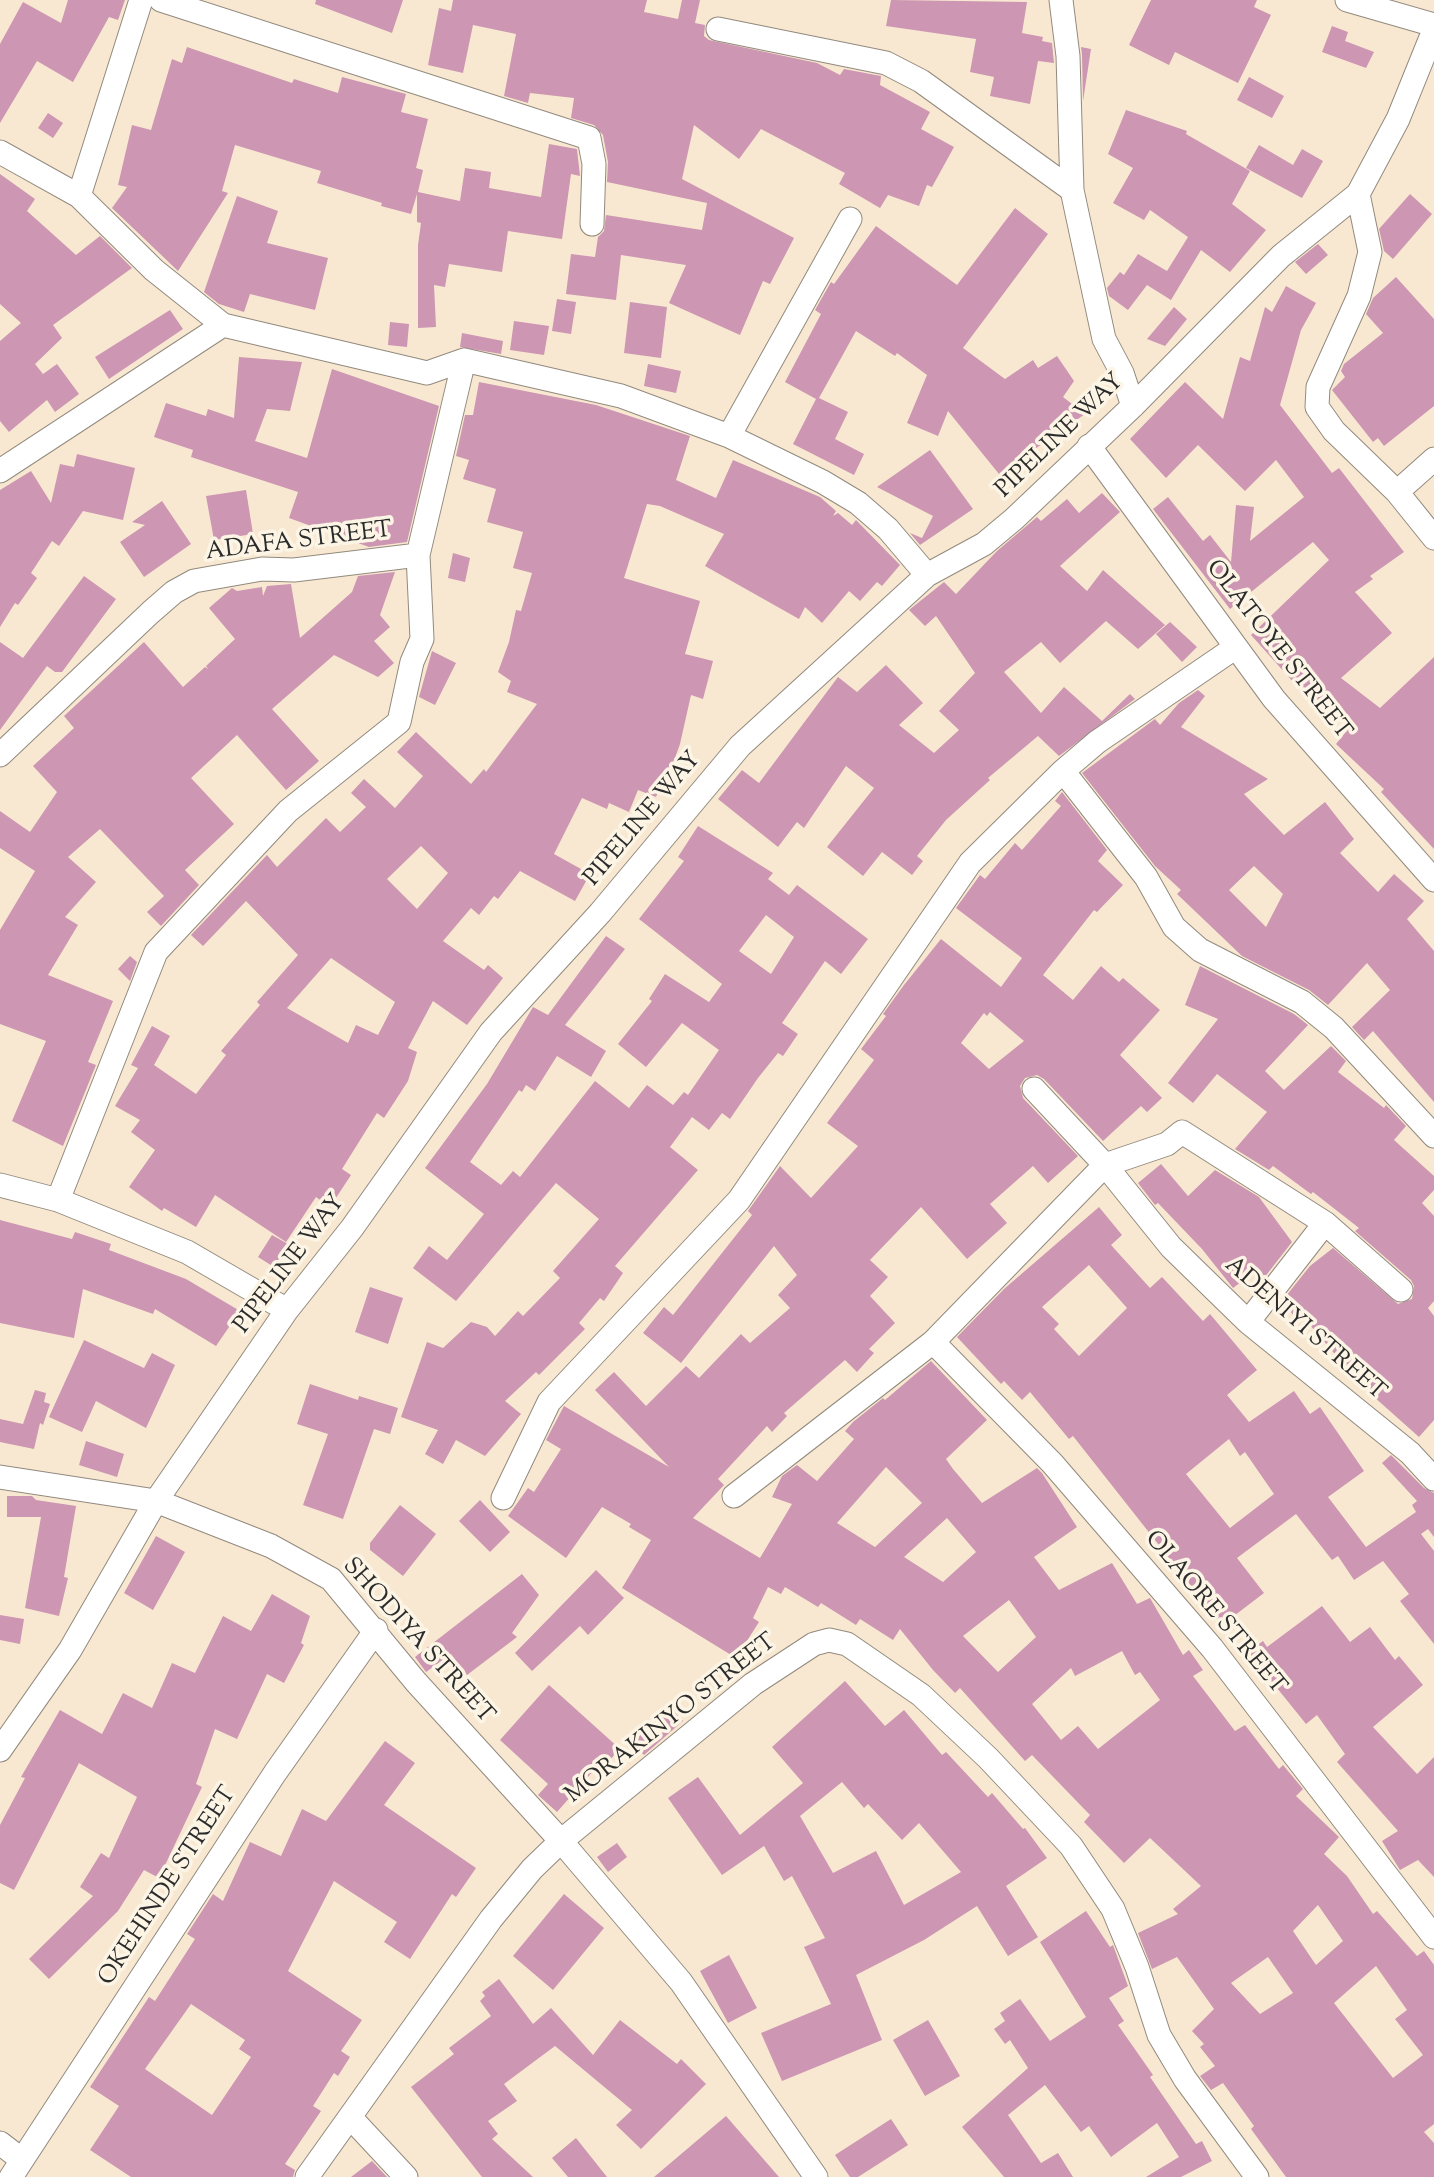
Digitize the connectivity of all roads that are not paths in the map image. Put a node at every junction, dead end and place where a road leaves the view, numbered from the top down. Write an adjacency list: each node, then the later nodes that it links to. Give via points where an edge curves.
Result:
1 (141, 0): 10 (street)
2 (161, 0): 12 (street, via 589,138 594,164)
3 (1061, 0): 8 (street, via 1068,56)
4 (1347, 0): 5 (street)
5 (1434, 27): 9 (street, PIPELINE WAY, via 1398,119)
6 (718, 29): 8 (street, via 886,63 921,81)
7 (0, 152): 10 (street)
8 (1072, 190): 15 (street, via 1104,339)
9 (1358, 194): 15 (street, PIPELINE WAY, via 1281,256); 20 (street, via 1370,252 1359,296 1318,387 1317,407 1368,468)
10 (79, 196): 13 (street, via 153,270)
11 (850, 219): 16 (street)
12 (592, 224)
13 (223, 325): 14 (street, via 427,373); 19 (street)
14 (464, 360): 16 (street, via 621,396); 22 (street)
15 (1133, 406): 17 (street, PIPELINE WAY)
16 (729, 436): 23 (street, via 858,503)
17 (1090, 446): 23 (street, PIPELINE WAY, via 984,544); 24 (street, OLATOYE STREET)
18 (1434, 459): 20 (street)
19 (0, 471)
20 (1397, 492): 21 (street)
21 (1434, 538)
22 (418, 555): 25 (street, ADAFA STREET, via 294,570 262,569 194,582 151,612); 32 (street, via 422,639 412,662 400,722 288,811 156,952)
23 (927, 575): 35 (street, PIPELINE WAY, via 740,746 600,913 491,1032 352,1228)
24 (1236, 647): 26 (street, via 1097,742); 27 (street, OLATOYE STREET, via 1274,699)
25 (0, 755)
26 (1063, 771): 29 (street, via 1146,877 1174,927 1200,950 1313,1010); 41 (street, via 970,863 739,1200 549,1402)
27 (1434, 880)
28 (1034, 1089): 30 (street, ADENIYI STREET)
29 (1434, 1136)
30 (1105, 1165): 33 (street, via 1167,1144 1182,1132); 36 (street, ADENIYI STREET, via 1171,1247); 37 (street)
31 (0, 1185): 32 (street)
32 (58, 1200): 35 (street, via 187,1252)
33 (1325, 1223): 34 (street); 36 (street)
34 (1401, 1290)
35 (287, 1310): 42 (street, PIPELINE WAY)
36 (1248, 1322): 39 (street, ADENIYI STREET, via 1410,1452)
37 (933, 1342): 40 (street); 46 (street, OLAORE STREET, via 1052,1463 1212,1648)
38 (0, 1477): 42 (street, SHODIYA STREET)
39 (1434, 1479)
40 (734, 1496)
41 (503, 1498)
42 (156, 1501): 43 (street, SHODIYA STREET, via 314,1567 347,1595); 44 (street, PIPELINE WAY, via 70,1650)
43 (376, 1630): 45 (street, SHODIYA STREET, via 416,1682); 49 (street, OKEHINDE STREET, via 275,1773)
44 (0, 1750)
45 (561, 1840): 47 (street, MORAKINYO STREET, via 491,1919); 52 (street, SHODIYA STREET, via 681,1982); 53 (street, MORAKINYO STREET, via 752,1684 814,1644 829,1640 847,1644 921,1695 1072,1846 1113,1909 1159,2035 1185,2079)
46 (1434, 1937)
47 (351, 2118): 50 (street, MORAKINYO STREET); 51 (street)
48 (0, 2143): 49 (street)
49 (17, 2169)
50 (307, 2177)
51 (405, 2177)
52 (816, 2177)
53 (1257, 2177)

